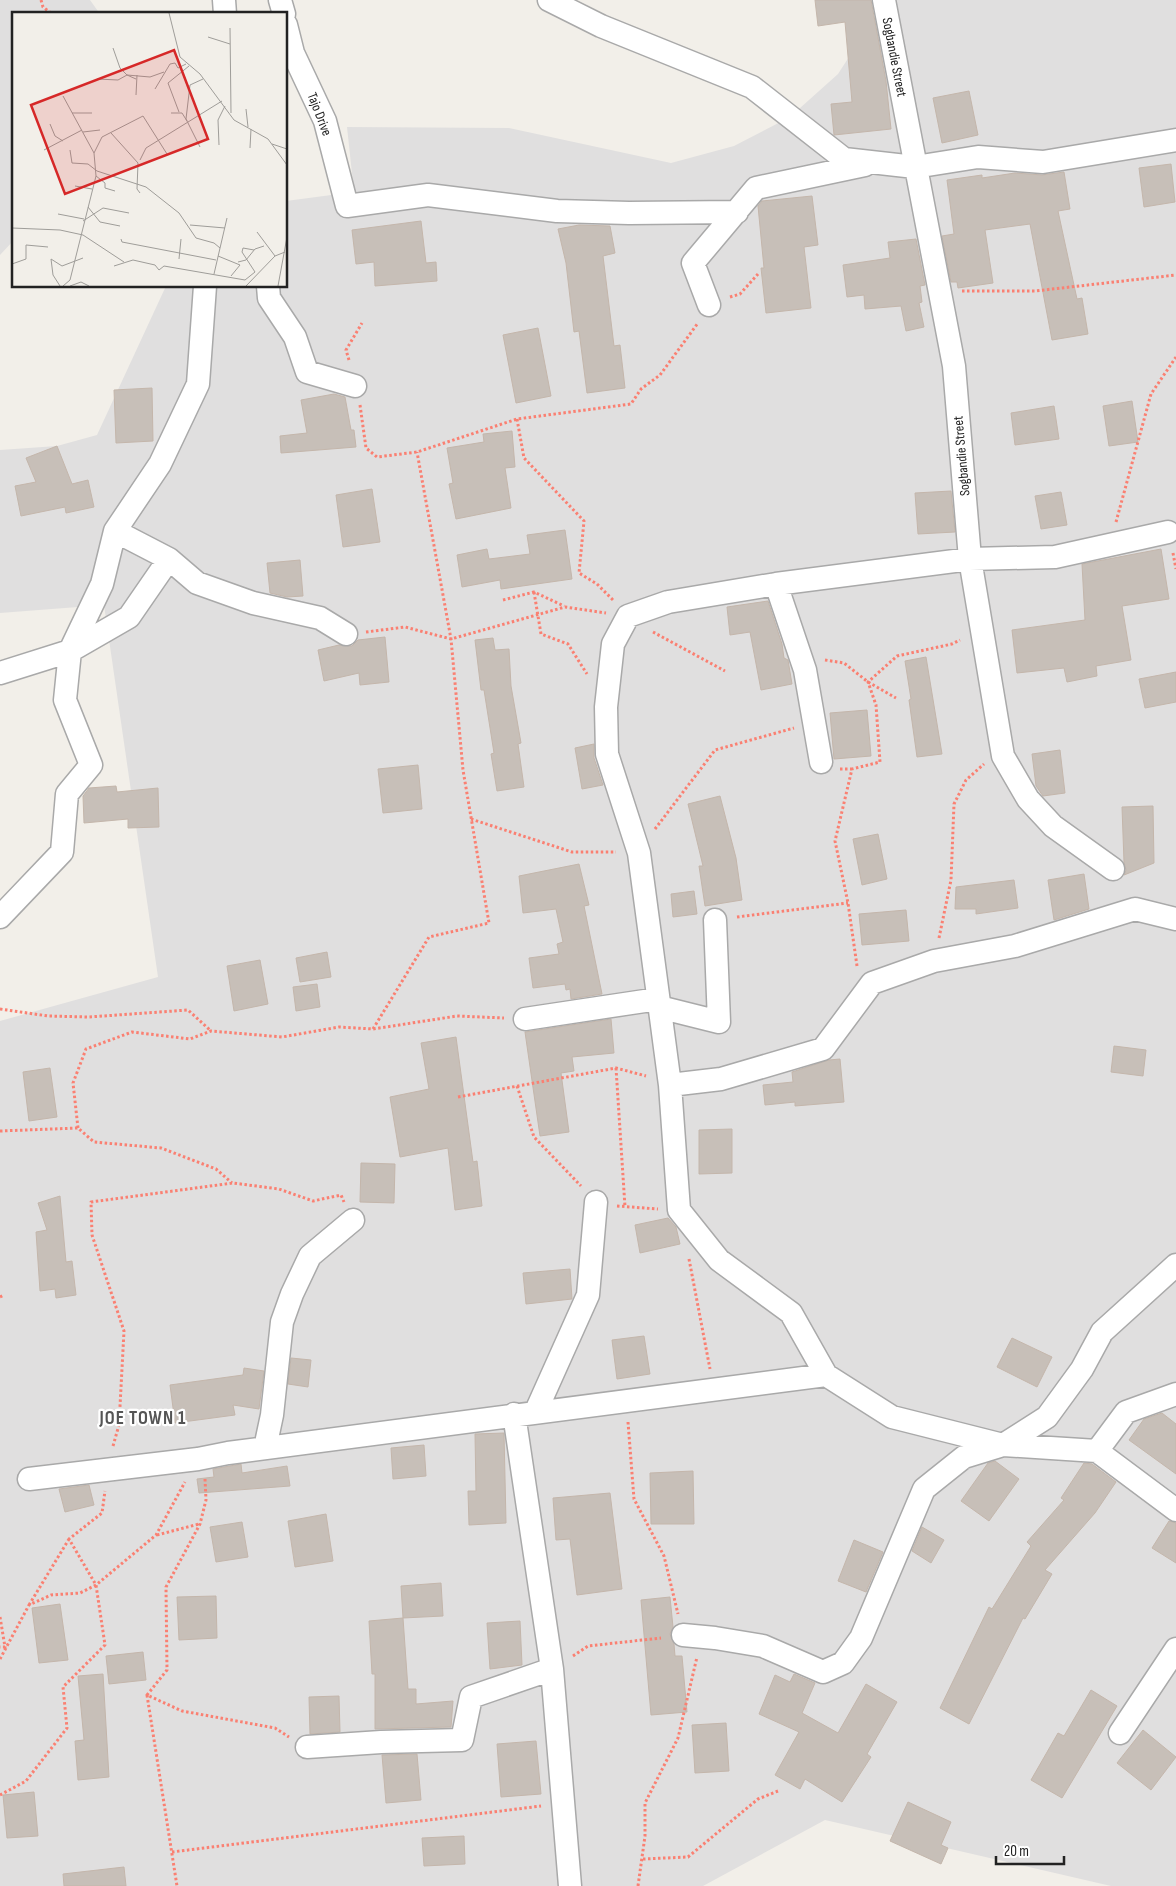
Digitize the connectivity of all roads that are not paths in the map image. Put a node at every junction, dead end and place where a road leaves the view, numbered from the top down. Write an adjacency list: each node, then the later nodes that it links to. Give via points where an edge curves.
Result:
1 (549, 0): 5 (street, via 601,26 752,87 844,159)
2 (884, 0): 6 (street, Sogbandie Street)
3 (288, 32): 7 (street, Tajo Drive, via 293,53 325,121 347,206 428,195 557,211)
4 (1176, 140): 6 (street, via 1043,162 978,157)
5 (875, 162): 6 (street); 7 (street, via 756,188)
6 (915, 167): 15 (street, Sogbandie Street, via 954,366)
7 (737, 212): 10 (street, via 693,263)
8 (205, 288): 12 (street, via 198,384 160,464)
9 (268, 288): 11 (street, via 269,298 295,337 307,372)
10 (709, 305)
11 (355, 386)
12 (115, 531): 14 (street); 18 (street, via 102,584)
13 (1168, 532): 15 (street, via 1055,557)
14 (169, 559): 17 (street, via 197,583 254,603 320,618); 18 (street, via 129,617)
15 (970, 559): 16 (street); 21 (street, Sogbandie Street, via 1003,756 1028,799 1053,826)
16 (776, 584): 20 (street, via 805,670); 25 (street, via 668,602 628,616 613,644 606,707 607,754 639,852)
17 (346, 634)
18 (70, 651): 19 (street); 22 (street, via 65,700 91,765 67,794 62,852)
19 (0, 673)
20 (820, 762)
21 (1113, 869)
22 (0, 917)
23 (1176, 919): 27 (street, via 1134,909 1015,946 934,961 872,983 823,1049 721,1079)
24 (715, 920): 25 (street, via 719,1022)
25 (658, 1003): 26 (street); 27 (street)
26 (525, 1019)
27 (670, 1085): 31 (street, via 679,1210 719,1260 791,1313)
28 (596, 1202): 33 (street, via 588,1294)
29 (353, 1220): 36 (street, via 310,1256 292,1294 282,1322 272,1415)
30 (1176, 1265): 35 (street, via 1102,1332 1082,1369 1047,1418)
31 (826, 1375): 33 (street); 35 (street, via 892,1417)
32 (1176, 1394): 37 (street, via 1126,1412)
33 (536, 1411): 34 (street)
34 (514, 1414): 36 (street); 42 (street)
35 (1003, 1445): 37 (street); 40 (street, via 964,1457 924,1489 861,1638 843,1663 823,1672 763,1646)
36 (265, 1448): 38 (street, via 201,1468 107,1469)
37 (1097, 1451): 39 (street)
38 (28, 1479)
39 (1176, 1510)
40 (692, 1636)
41 (1176, 1649): 43 (street)
42 (552, 1670): 44 (street, via 471,1697 462,1740); 45 (street)
43 (1120, 1733)
44 (307, 1747)
45 (570, 1886)

